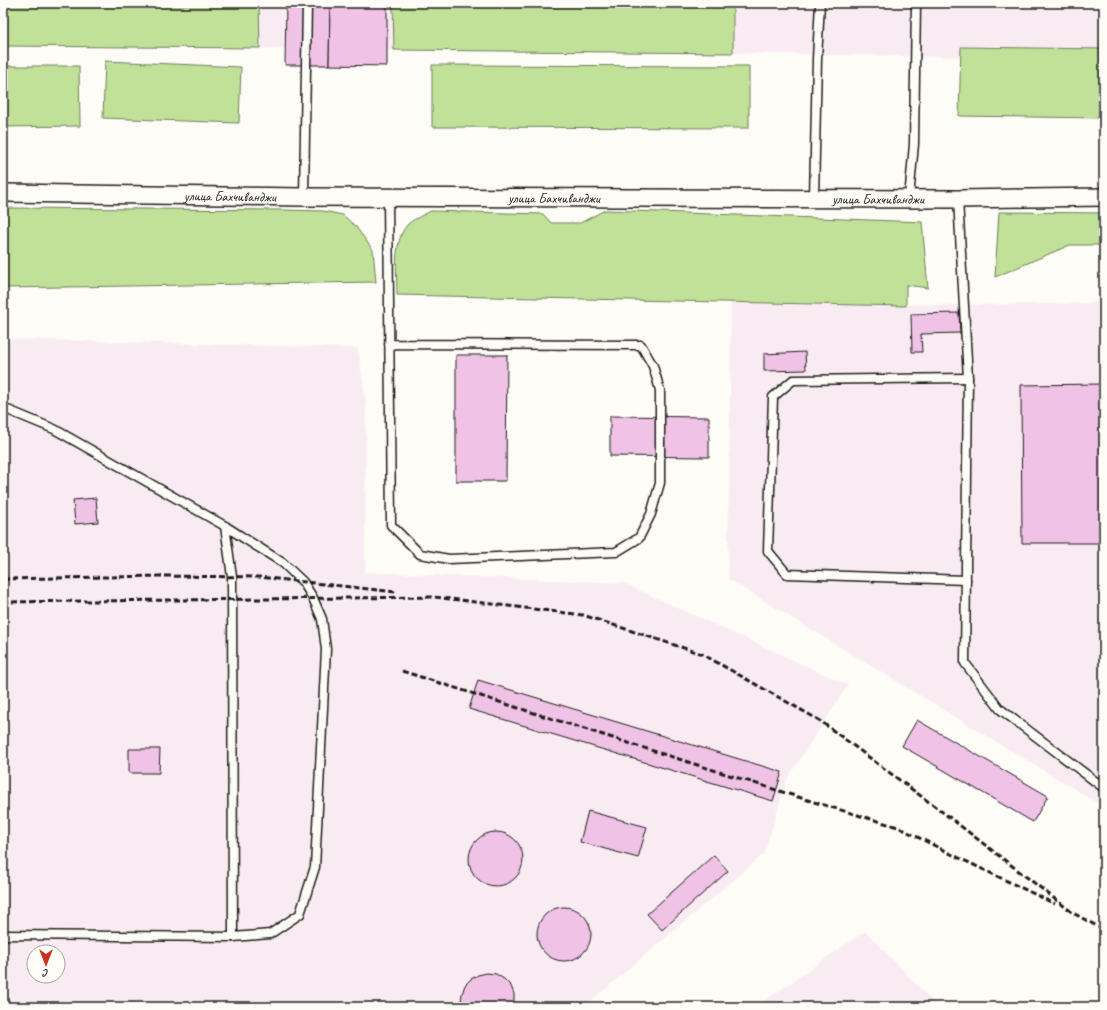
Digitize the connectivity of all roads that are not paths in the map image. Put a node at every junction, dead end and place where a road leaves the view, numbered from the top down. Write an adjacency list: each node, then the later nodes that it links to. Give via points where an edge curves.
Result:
1 (308, 3): 6 (lane)
2 (820, 3): 8 (lane)
3 (916, 3): 9 (lane, via 914,144)
4 (3, 193): 6 (street, улица Бахчиванджи)
5 (388, 196): 6 (street, улица Бахчиванджи); 8 (street, улица Бахчиванджи); 11 (lane)
6 (304, 197)
7 (1104, 197): 10 (street, улица Бахчиванджи)
8 (814, 198): 9 (street, улица Бахчиванджи)
9 (909, 198): 10 (street, улица Бахчиванджи)
10 (958, 199): 12 (lane)
11 (389, 344): 11 (lane, via 391,525 420,554 449,559 616,552 639,538 651,514 660,483 660,390 653,366 641,345)
12 (968, 378): 15 (lane); 15 (lane, via 793,380 773,397 768,550 787,574)
13 (3, 408): 14 (lane, via 54,429)
14 (225, 526): 18 (lane, via 232,577); 18 (lane, via 282,563 303,582 322,619 326,649 315,867 300,914 270,934)
15 (966, 580): 16 (lane, via 965,663 1000,709)
16 (1104, 788)
17 (3, 935): 18 (lane)
18 (233, 937)

